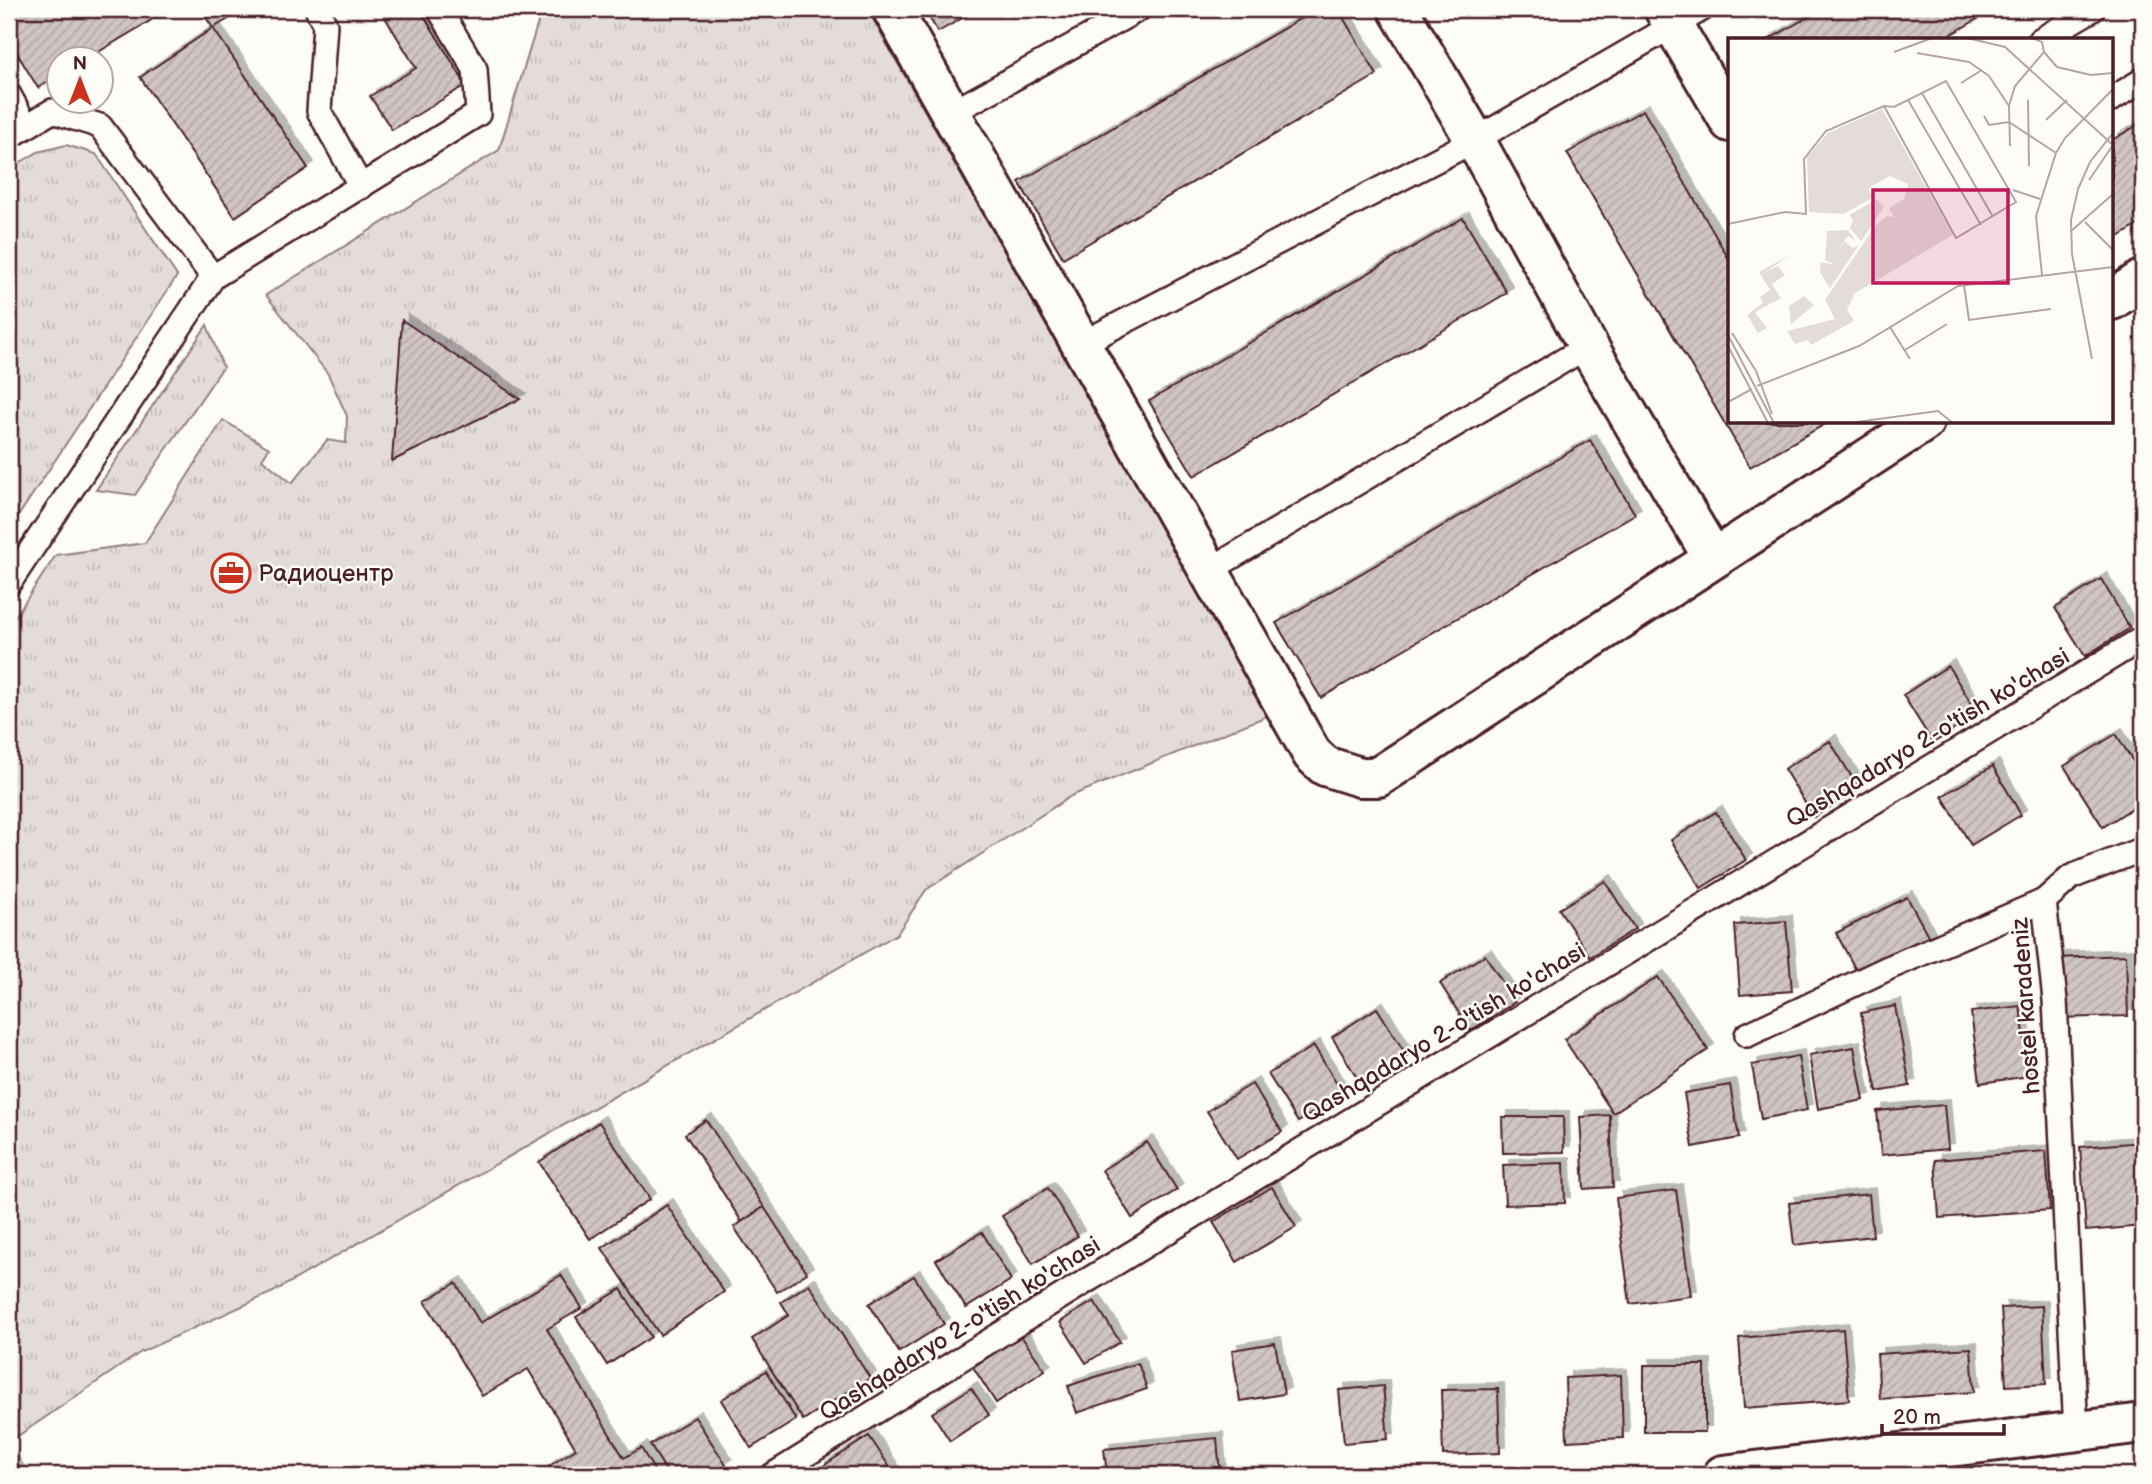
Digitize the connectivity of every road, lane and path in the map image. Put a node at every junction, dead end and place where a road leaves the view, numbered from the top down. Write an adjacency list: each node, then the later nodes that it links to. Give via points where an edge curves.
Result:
1 (317, 9): 16 (lane, via 325,25 319,111)
2 (439, 9): 16 (lane, via 475,69 478,114)
3 (892, 9): 12 (street)
4 (1139, 9): 12 (lane)
5 (1398, 9): 15 (street)
6 (2093, 9): 8 (lane)
7 (1680, 14): 13 (street); 15 (lane)
8 (2043, 38)
9 (2143, 80): 11 (lane)
10 (9, 95): 14 (lane)
11 (2114, 98)
12 (951, 113): 20 (street)
13 (1728, 118)
14 (17, 132): 17 (lane, via 52,111 100,126)
15 (1475, 140): 20 (lane); 21 (street)
16 (361, 187): 17 (lane)
17 (213, 277): 25 (lane)
18 (2143, 279): 19 (street)
19 (2114, 299)
20 (1081, 344): 24 (street)
21 (1588, 346): 23 (street); 24 (lane)
22 (1917, 424): 23 (street)
23 (1713, 558): 24 (street, via 1378,777 1360,777 1325,766 1312,754)
24 (1208, 571)
25 (9, 583)
26 (2143, 638): 32 (lane, Qashqadaryo 2-o'tish ko'chasi)
27 (2143, 849): 28 (lane, via 2071,877)
28 (2044, 901): 29 (lane, hostel karadeniz); 31 (lane, hostel karadeniz, via 2054,1000)
29 (1748, 1035)
30 (2143, 1423): 31 (street)
31 (2076, 1432): 33 (street)
32 (774, 1475)
33 (1723, 1475)

